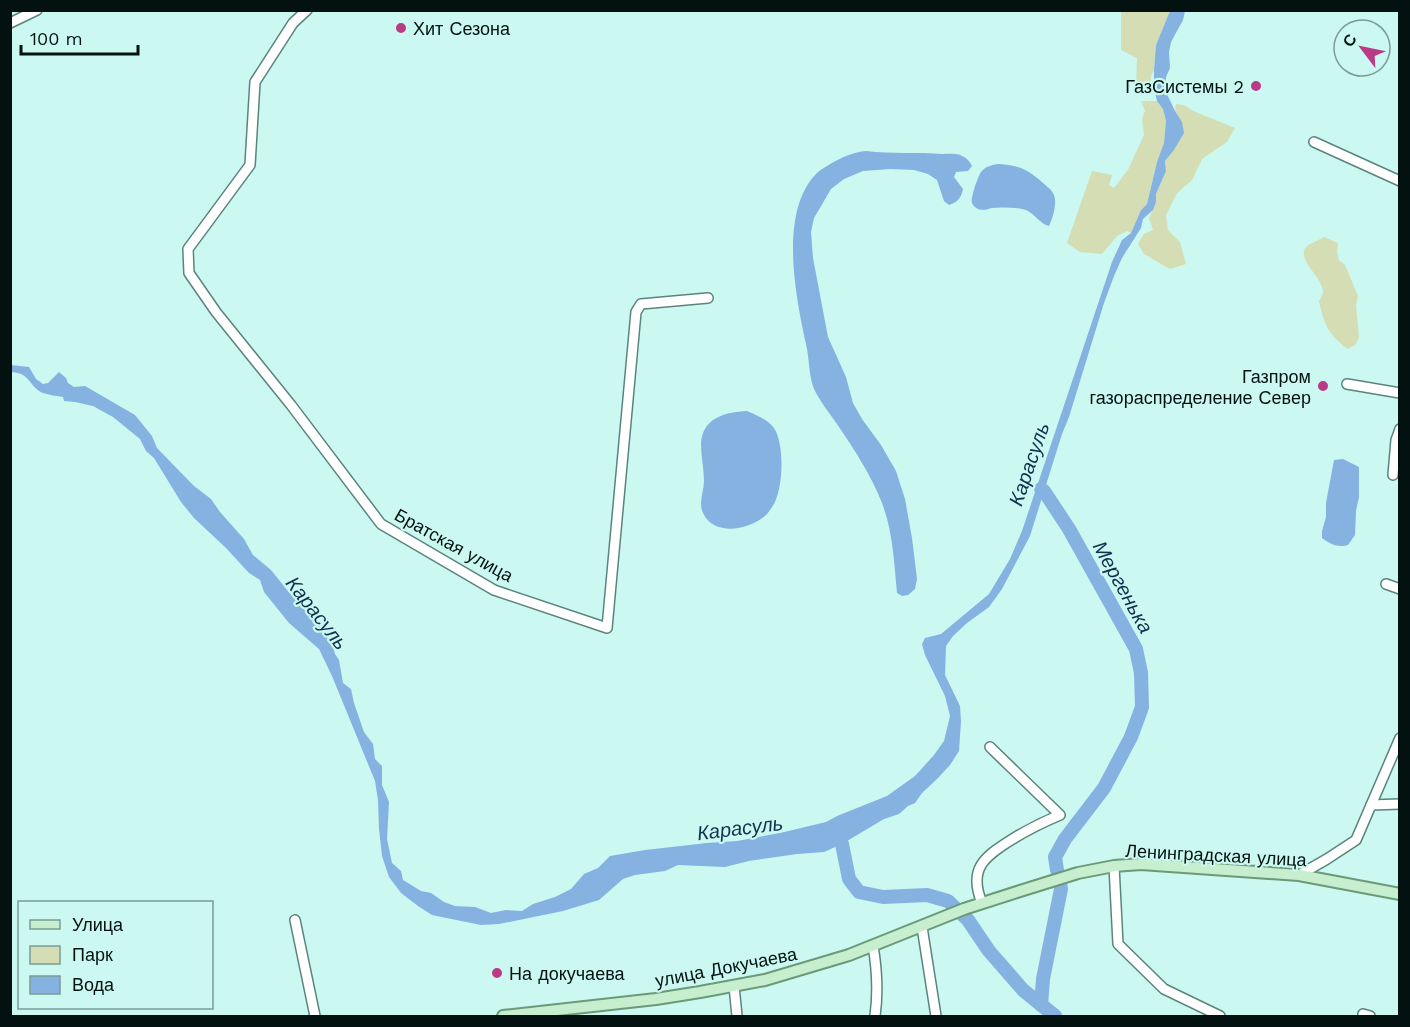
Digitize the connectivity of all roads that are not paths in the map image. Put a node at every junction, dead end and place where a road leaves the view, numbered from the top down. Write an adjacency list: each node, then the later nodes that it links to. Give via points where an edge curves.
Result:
1 (37, 10): 3 (street)
2 (307, 10): 6 (street, Братская улица, via 293,23 255,82 250,165 188,249 189,273 381,524 495,590 607,628 636,312 641,304)
3 (10, 23)
4 (1314, 142): 5 (street)
5 (1400, 181)
6 (708, 298)
7 (1347, 384): 8 (street)
8 (1400, 393)
9 (1400, 429): 10 (street, via 1395,440)
10 (1393, 475)
11 (1386, 584): 12 (street)
12 (1400, 590)
13 (1400, 738): 16 (street)
14 (990, 747): 20 (street, via 1060,815 1030,827 989,854 976,879)
15 (1400, 804): 16 (street)
16 (1371, 805): 18 (street, via 1356,840)
17 (1114, 866): 18 (main road, Ленинградская улица, via 1141,864); 20 (main road, Ленинградская улица); 31 (street, via 1118,944 1164,989)
18 (1299, 875): 19 (main road, Ленинградская улица)
19 (1400, 894)
20 (982, 903): 21 (main road, Ленинградская улица)
21 (946, 917): 23 (main road, улица Докучаева)
22 (295, 920): 26 (street)
23 (922, 927): 24 (main road, улица Докучаева); 30 (street)
24 (873, 946): 25 (main road, улица Докучаева); 29 (street)
25 (734, 986): 27 (main road, улица Докучаева); 28 (street)
26 (315, 1017)
27 (503, 1017)
28 (737, 1017)
29 (875, 1017)
30 (936, 1017)
31 (1220, 1017)

